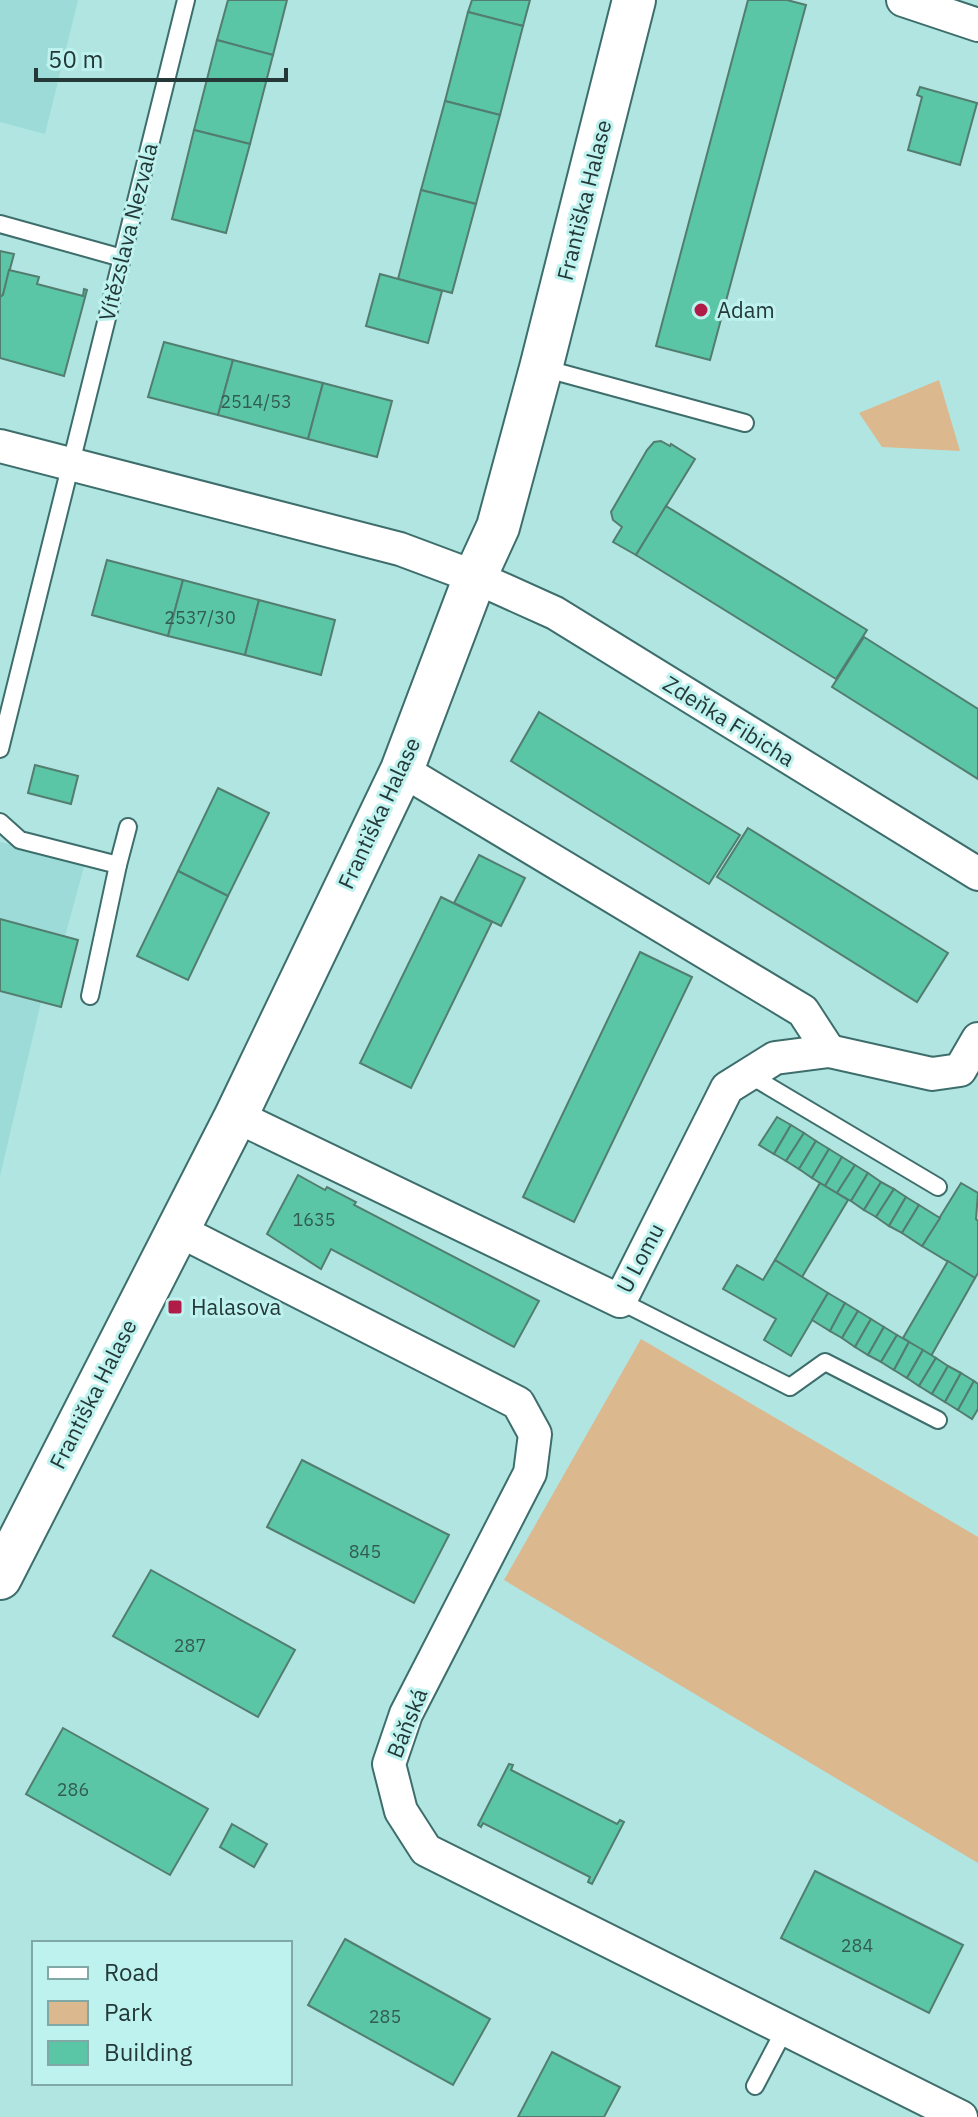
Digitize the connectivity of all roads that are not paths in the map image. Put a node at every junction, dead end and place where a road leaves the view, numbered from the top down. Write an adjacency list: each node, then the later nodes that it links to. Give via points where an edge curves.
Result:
1 (186, 0): 6 (lane, Vítězslava Nezvala)
2 (634, 0): 7 (street, Františka Halase)
3 (903, 0): 4 (street)
4 (978, 25)
5 (0, 224): 6 (lane)
6 (122, 258): 10 (lane, Vítězslava Nezvala)
7 (541, 368): 8 (lane); 11 (street, Františka Halase, via 498,527)
8 (745, 423)
9 (0, 446): 10 (street)
10 (70, 465): 11 (street, via 400,549); 12 (lane, Vítězslava Nezvala)
11 (475, 577): 13 (street, Františka Halase); 17 (street, Zdeňka Fibicha, via 555,613)
12 (0, 749)
13 (402, 770): 20 (street, via 803,1011); 22 (street, Františka Halase)
14 (0, 822): 16 (lane, via 20,840)
15 (128, 827): 16 (lane)
16 (118, 865): 18 (lane)
17 (978, 874)
18 (90, 996)
19 (978, 1039): 20 (street, U Lomu, via 960,1070 932,1074)
20 (829, 1051): 21 (street, U Lomu, via 775,1058)
21 (748, 1074): 23 (lane); 25 (street, U Lomu, via 727,1088)
22 (236, 1116): 24 (street, Františka Halase); 25 (street, U Lomu)
23 (938, 1187)
24 (176, 1229): 27 (street, Františka Halase); 28 (street, Báňská, via 518,1403 535,1434 530,1473 406,1714 389,1764 401,1811 426,1850)
25 (620, 1301): 26 (lane, via 790,1387 825,1362)
26 (938, 1420)
27 (0, 1578)
28 (785, 2029): 29 (lane); 30 (street, Báňská)
29 (755, 2086)
30 (961, 2117)

